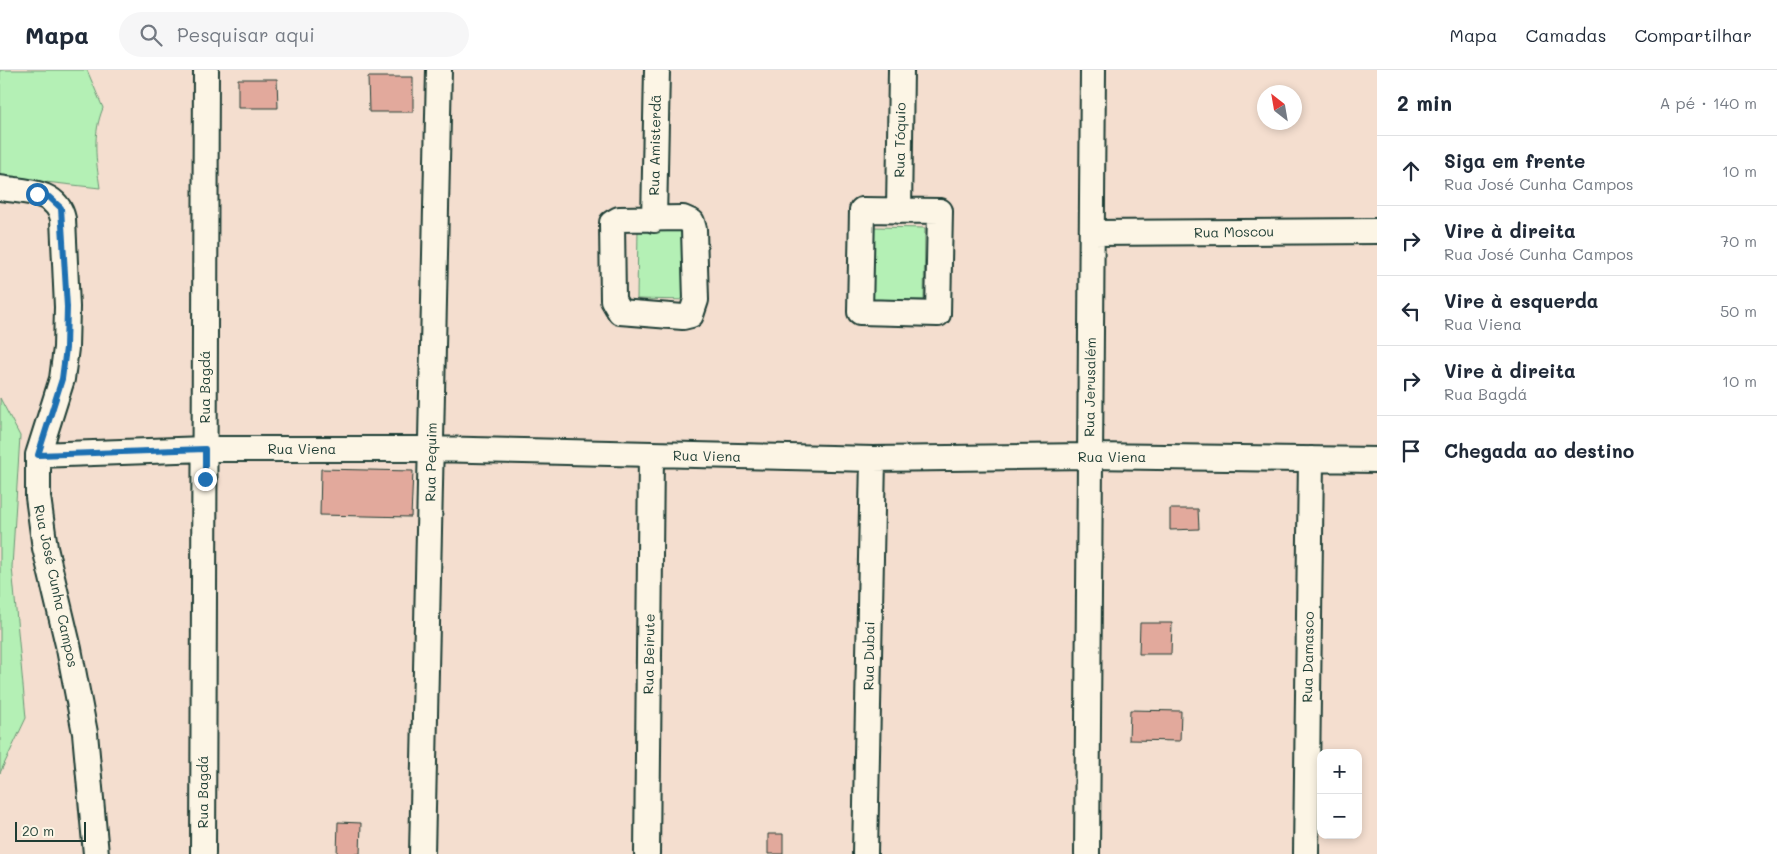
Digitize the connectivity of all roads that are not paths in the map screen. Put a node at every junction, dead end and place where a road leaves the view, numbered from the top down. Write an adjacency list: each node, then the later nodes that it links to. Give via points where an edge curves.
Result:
1 (206, 70): 11 (street, Rua Bagdá)
2 (439, 70): 12 (street, Rua Pequim)
3 (657, 70): 8 (street, Rua Amisterdã)
4 (900, 70): 7 (street, Rua Tóquio)
5 (1093, 70): 10 (street, Rua Jerusalém)
6 (0, 188): 13 (street, Rua José Cunha Campos, via 49,197 61,208 63,219 66,348 62,379)
7 (899, 211): 7 (street, via 940,211 938,314 860,312 862,210)
8 (654, 220): 8 (street, via 683,218 692,222 696,300 691,315 624,314 614,306 612,223 620,219)
9 (1377, 230): 10 (street, Rua Moscou)
10 (1092, 233): 15 (street, Rua Jerusalém)
11 (205, 449): 12 (street, Rua Viena); 13 (street, Rua Viena); 20 (street, Rua Bagdá)
12 (431, 450): 14 (street, Rua Viena); 21 (street, Rua Pequim)
13 (38, 455): 19 (street, Rua José Cunha Campos, via 38,497 46,548 86,733)
14 (651, 455): 16 (street, Rua Viena); 22 (street, Rua Beirute)
15 (1089, 456): 16 (street, Rua Viena); 17 (street, Rua Viena); 24 (street, Rua Jerusalém)
16 (873, 459): 23 (street, Rua Dubai)
17 (1311, 459): 18 (street, Rua Viena); 25 (street, Rua Damasco)
18 (1377, 460)
19 (96, 854)
20 (203, 854)
21 (422, 854)
22 (647, 854)
23 (865, 854)
24 (1088, 854)
25 (1306, 854)

